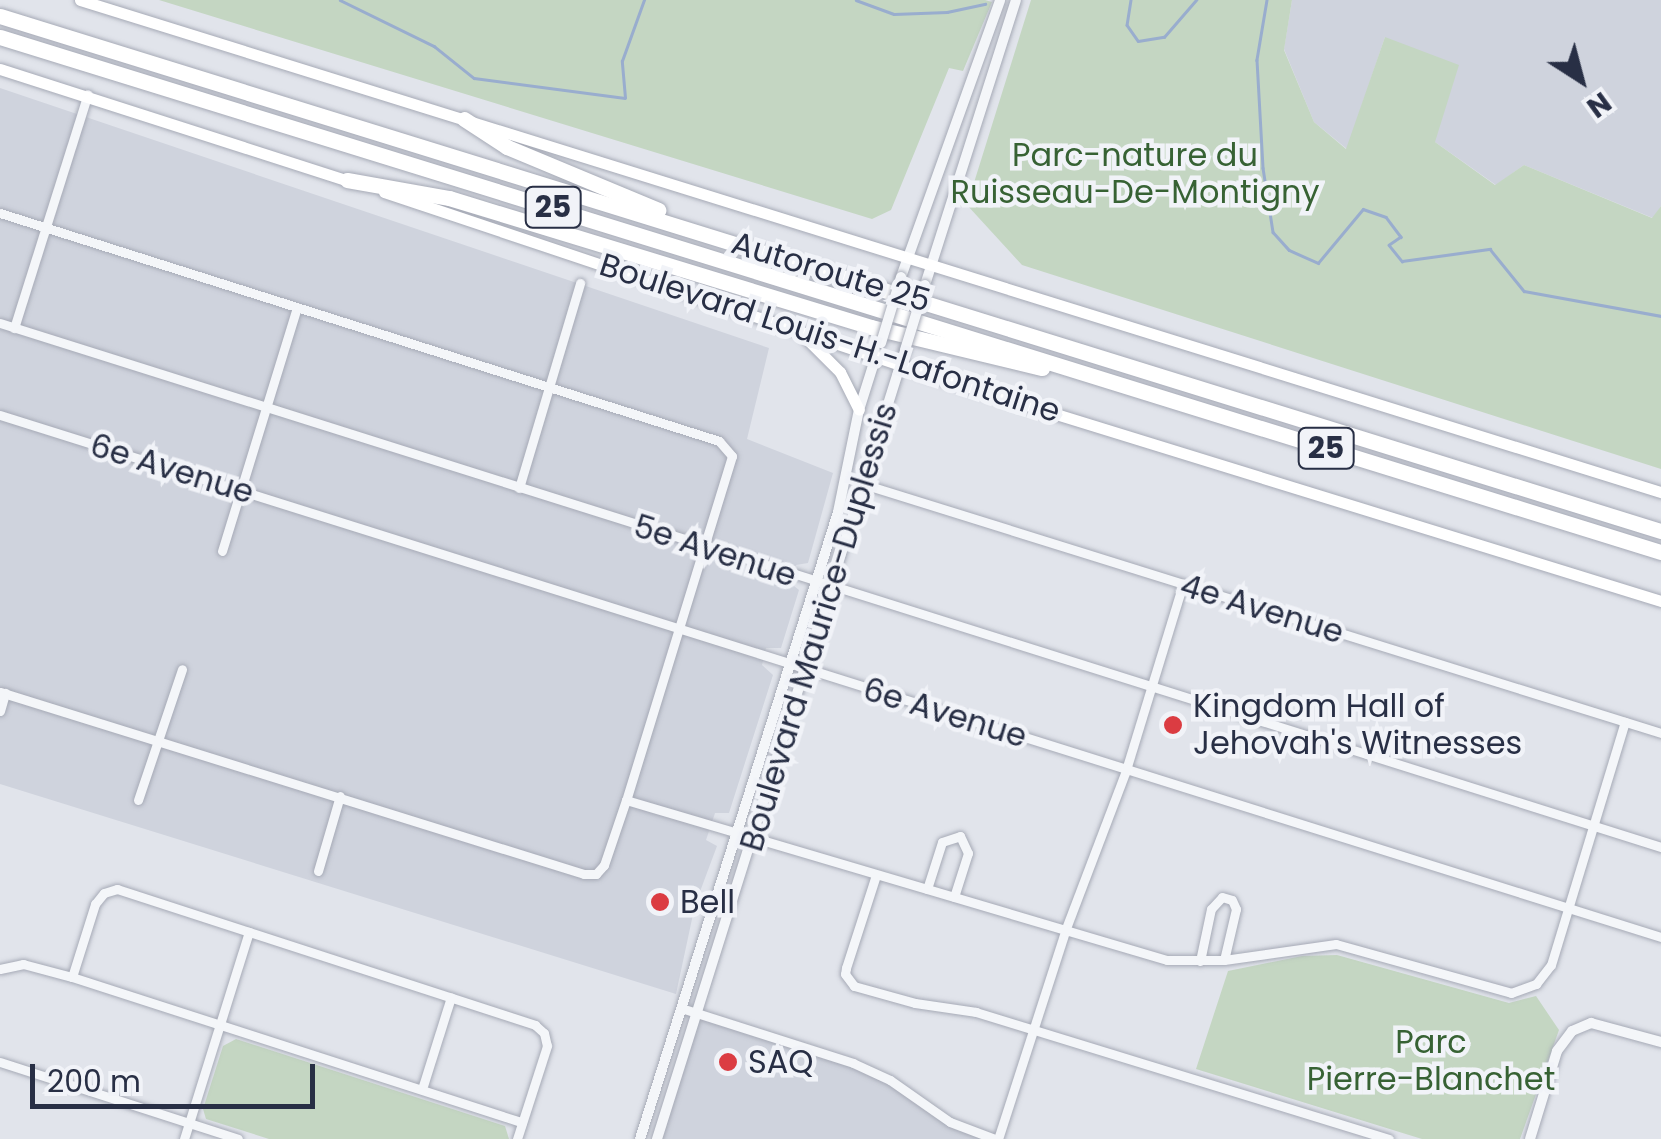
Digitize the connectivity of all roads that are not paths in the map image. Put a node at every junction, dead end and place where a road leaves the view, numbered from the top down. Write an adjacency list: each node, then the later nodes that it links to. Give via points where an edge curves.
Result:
1 (80, 0): 8 (main road)
2 (1000, 0): 13 (street, Boulevard Maurice-Duplessis)
3 (1016, 0): 14 (street, Boulevard Maurice-Duplessis)
4 (0, 16): 12 (highway, Autoroute 25 / 25)
5 (0, 37): 22 (highway, Autoroute 25 / 25)
6 (0, 69): 7 (main road, Boulevard Louis-H.-Lafontaine)
7 (88, 94): 9 (main road, Boulevard Louis-H.-Lafontaine); 11 (street)
8 (464, 120): 12 (highway, via 508,148); 13 (main road)
9 (347, 180): 19 (main road, Boulevard Louis-H.-Lafontaine); 22 (highway, via 449,198 950,348)
10 (0, 213): 11 (street)
11 (47, 227): 16 (street); 18 (street)
12 (726, 240): 31 (highway, Autoroute 25 / 25)
13 (907, 257): 14 (main road); 20 (street, Boulevard Maurice-Duplessis, bridge)
14 (932, 264): 21 (street, Boulevard Maurice-Duplessis, bridge); 30 (main road)
15 (580, 283): 23 (street)
16 (297, 307): 23 (street); 24 (street)
17 (0, 323): 18 (street, 5e Avenue)
18 (14, 328): 24 (street, 5e Avenue)
19 (801, 333): 20 (main road, Boulevard Louis-H.-Lafontaine); 25 (main road, via 840,372)
20 (876, 358): 21 (main road, Boulevard Louis-H.-Lafontaine); 25 (street, Boulevard Maurice-Duplessis)
21 (900, 366): 27 (street, Boulevard Maurice-Duplessis); 38 (main road, Boulevard Louis-H.-Lafontaine)
22 (1106, 379): 34 (highway, Autoroute 25 / 25)
23 (548, 387): 28 (street); 32 (street, via 730,450 732,464)
24 (266, 408): 28 (street, 5e Avenue); 29 (street)
25 (859, 410): 35 (street, Boulevard Maurice-Duplessis)
26 (0, 415): 29 (street, 6e Avenue)
27 (863, 484): 36 (street, 4e Avenue); 37 (street, Boulevard Maurice-Duplessis)
28 (520, 488): 32 (street, 5e Avenue)
29 (240, 491): 33 (street); 39 (street, 6e Avenue)
30 (1661, 492)
31 (1661, 531)
32 (707, 548): 35 (street, 5e Avenue); 39 (street)
33 (222, 551)
34 (1661, 552)
35 (816, 582): 37 (street, 5e Avenue); 40 (street, Boulevard Maurice-Duplessis)
36 (1183, 584): 43 (street); 46 (street, 4e Avenue)
37 (832, 587): 42 (street, Boulevard Maurice-Duplessis); 43 (street, 5e Avenue)
38 (1661, 601)
39 (680, 630): 40 (street, 6e Avenue); 52 (street)
40 (790, 664): 42 (street, 6e Avenue); 54 (street, Boulevard Maurice-Duplessis)
41 (182, 669): 48 (street)
42 (805, 669): 49 (street, 6e Avenue); 55 (street, Boulevard Maurice-Duplessis)
43 (1152, 687): 49 (street); 53 (street, 5e Avenue)
44 (3, 693): 45 (street); 48 (street)
45 (0, 711)
46 (1626, 722): 47 (street, 4e Avenue); 53 (street)
47 (1661, 733)
48 (158, 741): 50 (street); 51 (street)
49 (1126, 770): 61 (street, 6e Avenue); 62 (street)
50 (340, 796): 52 (street, via 584,874 596,874 604,864); 57 (street)
51 (138, 800)
52 (626, 800): 54 (street)
53 (1594, 826): 56 (street, 5e Avenue); 61 (street)
54 (736, 834): 55 (street); 70 (street, Boulevard Maurice-Duplessis)
55 (752, 839): 58 (street); 71 (street, Boulevard Maurice-Duplessis)
56 (1661, 846)
57 (318, 871)
58 (876, 876): 59 (street); 73 (street, via 846,968 848,981)
59 (927, 889): 60 (street); 60 (street, via 942,842 960,836 968,853)
60 (954, 898): 62 (street)
61 (1568, 908): 64 (street, 6e Avenue); 65 (street, via 1551,966 1511,994 1336,944)
62 (1066, 931): 66 (street, via 1167,960); 73 (street)
63 (249, 932): 68 (street, via 110,890 95,904); 69 (street); 72 (street)
64 (1661, 937)
65 (1224, 960): 66 (street); 66 (street, via 1236,909 1222,897 1211,908)
66 (1200, 961)
67 (0, 969): 68 (street, via 23,964)
68 (72, 977): 72 (street)
69 (451, 998): 76 (street); 77 (street, via 544,1033 546,1046)
70 (682, 1008): 71 (street); 82 (street, Boulevard Maurice-Duplessis)
71 (696, 1013): 83 (street, Boulevard Maurice-Duplessis); 84 (street, via 866,1068 950,1122)
72 (221, 1026): 76 (street); 78 (street)
73 (1032, 1030): 84 (street); 85 (street)
74 (1661, 1042): 86 (street, via 1591,1023 1572,1031 1557,1052)
75 (0, 1062): 78 (street)
76 (422, 1090): 77 (street)
77 (522, 1122): 81 (street)
78 (189, 1123): 79 (street); 80 (street)
79 (184, 1139)
80 (238, 1139)
81 (517, 1139)
82 (640, 1139)
83 (657, 1139)
84 (996, 1139)
85 (1389, 1139)
86 (1530, 1139)

